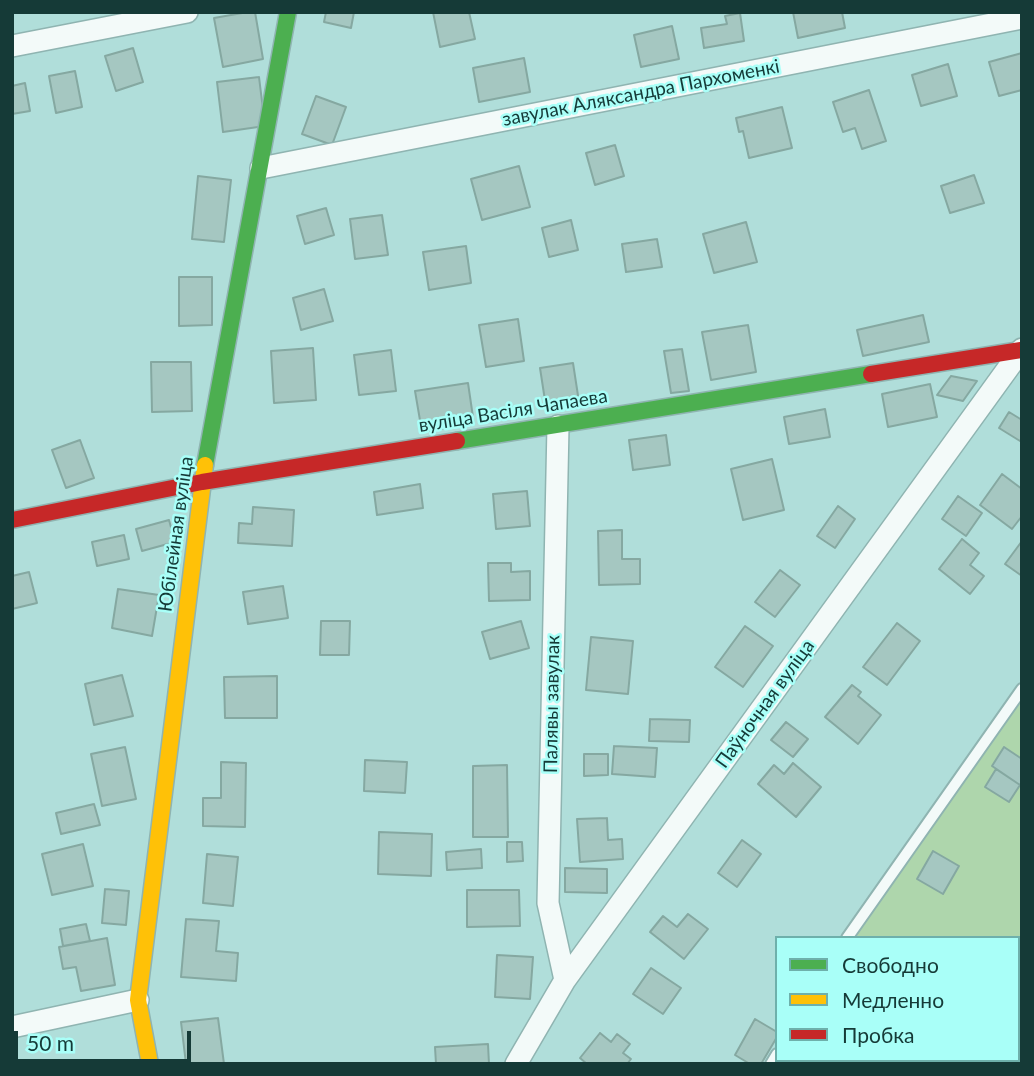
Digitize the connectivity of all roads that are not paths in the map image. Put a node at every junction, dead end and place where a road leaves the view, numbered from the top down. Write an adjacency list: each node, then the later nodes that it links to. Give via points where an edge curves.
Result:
1 (187, 12): 4 (street)
2 (288, 12): 5 (street, Юбілейная вуліца)
3 (1022, 18): 5 (street, завулак Аляксандра Пархоменкі)
4 (12, 46)
5 (261, 168): 8 (street, Юбілейная вуліца)
6 (1021, 350): 7 (street, вуліца Васіля Чапаева); 12 (street, Паўночная вуліца)
7 (558, 426): 8 (street, вуліца Васіля Чапаева); 12 (street, Палявы завулак, via 548,903)
8 (202, 482): 9 (street, вуліца Васіля Чапаева); 13 (street, Юбілейная вуліца)
9 (12, 520)
10 (1022, 689): 11 (lane)
11 (849, 936)
12 (565, 980): 16 (street, Паўночная вуліца)
13 (138, 1000): 14 (street); 15 (street, Юбілейная вуліца)
14 (12, 1027)
15 (150, 1064)
16 (516, 1064)

